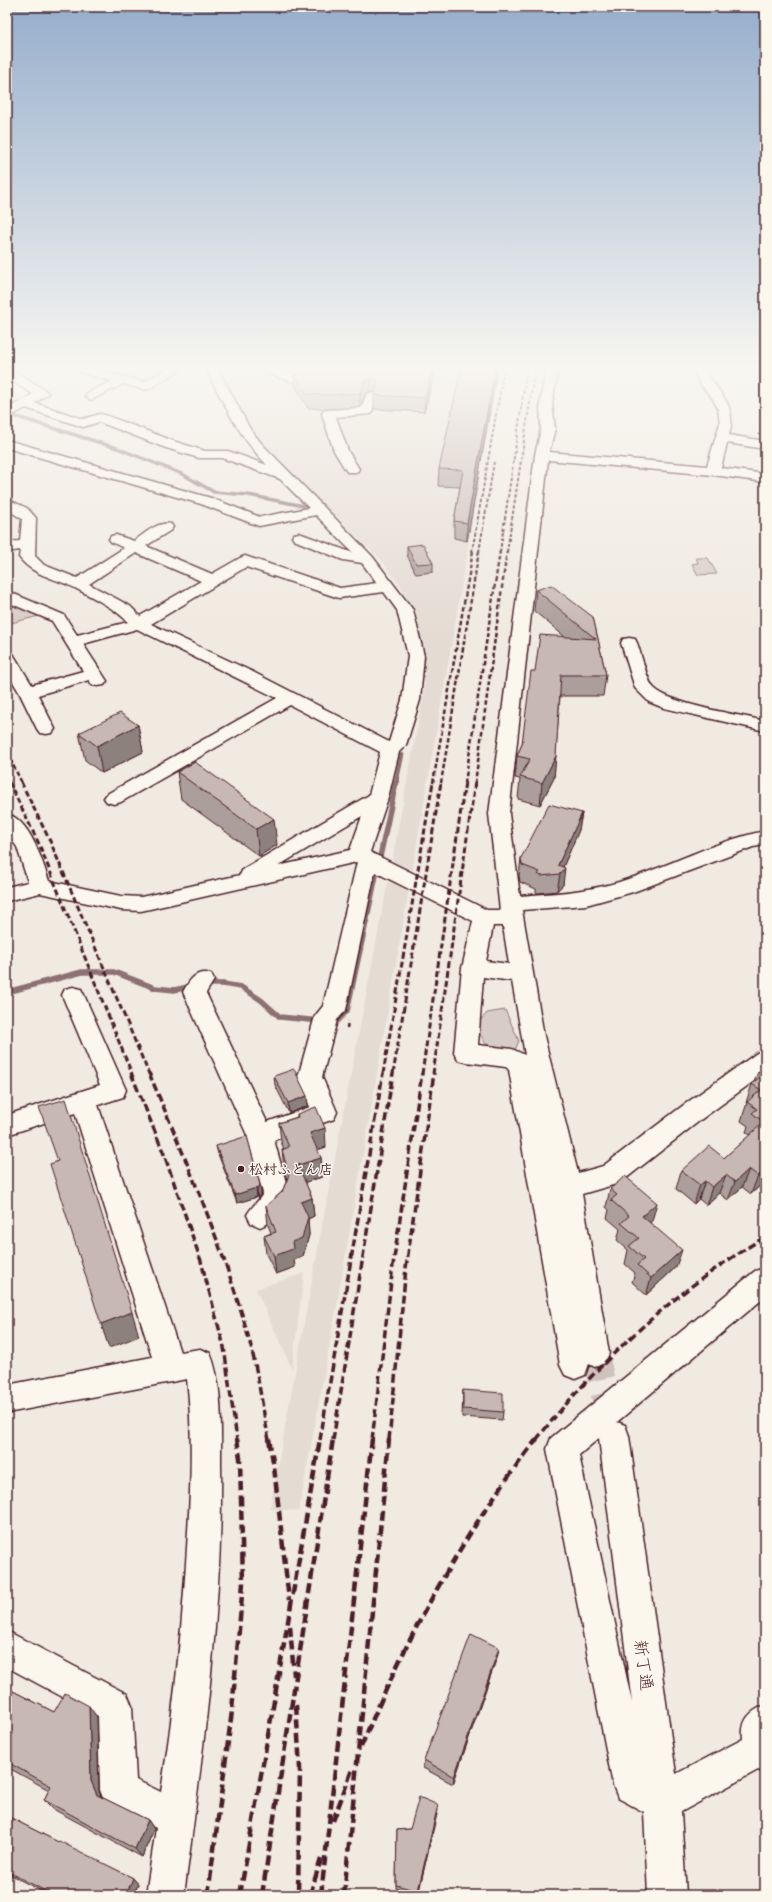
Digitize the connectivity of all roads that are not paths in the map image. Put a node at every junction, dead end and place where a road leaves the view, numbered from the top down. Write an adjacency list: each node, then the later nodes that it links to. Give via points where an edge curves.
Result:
1 (55, 458): 13 (street, via 206,501 259,522)
2 (235, 458): 10 (street)
3 (267, 458): 10 (street)
4 (345, 458): 8 (street)
5 (542, 458): 42 (street, via 499,814)
6 (571, 458): 9 (street)
7 (717, 458): 9 (street)
8 (352, 469)
9 (713, 471): 11 (street)
10 (284, 475): 13 (street)
11 (765, 478)
12 (7, 503): 17 (street, via 29,518)
13 (318, 510): 20 (street)
14 (166, 527): 19 (street)
15 (299, 537): 20 (street, via 348,557)
16 (116, 539): 19 (street)
17 (28, 545): 18 (street); 22 (street, via 27,557 39,568)
18 (7, 547)
19 (135, 548): 21 (street); 22 (street)
20 (367, 559): 23 (street)
21 (212, 580): 23 (street, via 245,561 339,593); 25 (street)
22 (78, 584): 25 (street, via 124,610)
23 (387, 587): 33 (street, via 405,610 416,656 411,700 397,745)
24 (9, 599): 26 (street, via 58,618)
25 (139, 624): 26 (street); 30 (street)
26 (74, 642): 29 (street, via 96,677)
27 (629, 643): 31 (street, via 644,688 655,698 670,704)
28 (7, 658): 29 (street)
29 (28, 692): 32 (street)
30 (290, 698): 33 (street); 34 (street)
31 (765, 726)
32 (46, 729)
33 (390, 750): 35 (street)
34 (114, 798)
35 (378, 798): 38 (street); 39 (street)
36 (7, 820): 40 (street, via 27,845)
37 (765, 838): 42 (street, via 749,841 626,887 586,898)
38 (363, 857): 39 (street); 43 (street); 51 (street, via 334,1010 325,1022 310,1077 325,1112)
39 (236, 883): 40 (street, via 141,904 122,903)
40 (40, 886): 41 (street)
41 (7, 894)
42 (511, 911): 43 (street); 45 (street)
43 (484, 918): 44 (street)
44 (473, 968): 45 (street); 56 (street, via 466,1053 512,1058 520,1068)
45 (522, 974): 52 (street, via 532,1036)
46 (198, 986): 51 (street)
47 (74, 995): 49 (street, via 114,1090)
48 (765, 1060): 52 (street, via 611,1175)
49 (84, 1101): 50 (street); 57 (street)
50 (7, 1126)
51 (260, 1136): 53 (street, via 276,1193 274,1202)
52 (568, 1187): 55 (street)
53 (260, 1215)
54 (765, 1280): 62 (street, via 562,1449 631,1785)
55 (595, 1353)
56 (575, 1366)
57 (170, 1367): 58 (street); 63 (street, via 200,1364 206,1414 206,1501 199,1616)
58 (7, 1399)
59 (614, 1436): 62 (street, 新丁通)
60 (7, 1648): 63 (street, via 116,1706 118,1790)
61 (764, 1742): 62 (street)
62 (662, 1802): 65 (street, 新丁通)
63 (176, 1819): 64 (street)
64 (165, 1895)
65 (667, 1895)

